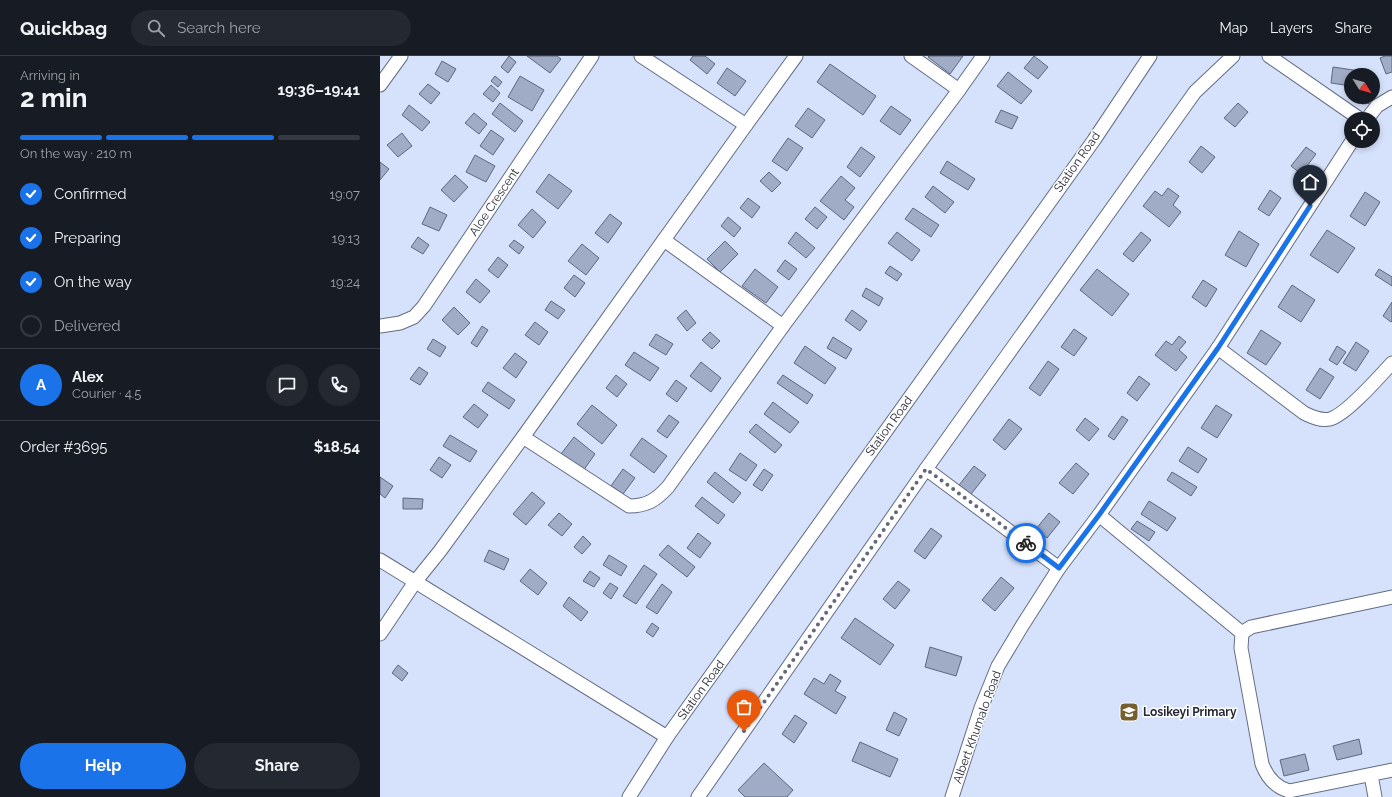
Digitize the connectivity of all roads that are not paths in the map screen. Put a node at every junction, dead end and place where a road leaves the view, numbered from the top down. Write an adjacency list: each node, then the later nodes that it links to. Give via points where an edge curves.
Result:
1 (401, 56): 10 (street)
2 (592, 56): 18 (street, Aloe Crescent, via 424,306 414,317 400,323)
3 (641, 56): 15 (street)
4 (796, 56): 15 (street)
5 (910, 56): 11 (street)
6 (983, 56): 11 (street)
7 (1150, 56): 31 (street, Station Road, via 1089,146)
8 (1233, 56): 23 (street, via 1195,92)
9 (1269, 56): 13 (street)
10 (380, 85)
11 (959, 90): 19 (street)
12 (1392, 97): 14 (street)
13 (1350, 112)
14 (1372, 112)
15 (746, 124): 17 (street)
16 (1347, 148): 20 (street, Albert Khumalo Road)
17 (664, 240): 19 (street); 22 (street)
18 (380, 326)
19 (782, 326): 22 (street, via 668,487 649,503 629,506)
20 (1218, 348): 21 (street, via 1304,413 1317,419 1330,419 1343,411); 24 (street, Albert Khumalo Road)
21 (1392, 363)
22 (523, 437): 27 (street)
23 (926, 469): 26 (street); 35 (street)
24 (1099, 515): 26 (street, Albert Khumalo Road); 29 (street)
25 (380, 560): 27 (street)
26 (1059, 568): 36 (street, Albert Khumalo Road, via 998,666 981,708)
27 (415, 582): 30 (street); 31 (street)
28 (1392, 597): 29 (street, via 1251,627)
29 (1242, 633): 33 (street, via 1241,648 1266,775 1289,791)
30 (380, 634)
31 (667, 737): 34 (street, Station Road)
32 (1392, 770): 33 (street)
33 (1371, 775): 37 (street)
34 (629, 797)
35 (698, 797)
36 (952, 797)
37 (1375, 797)

